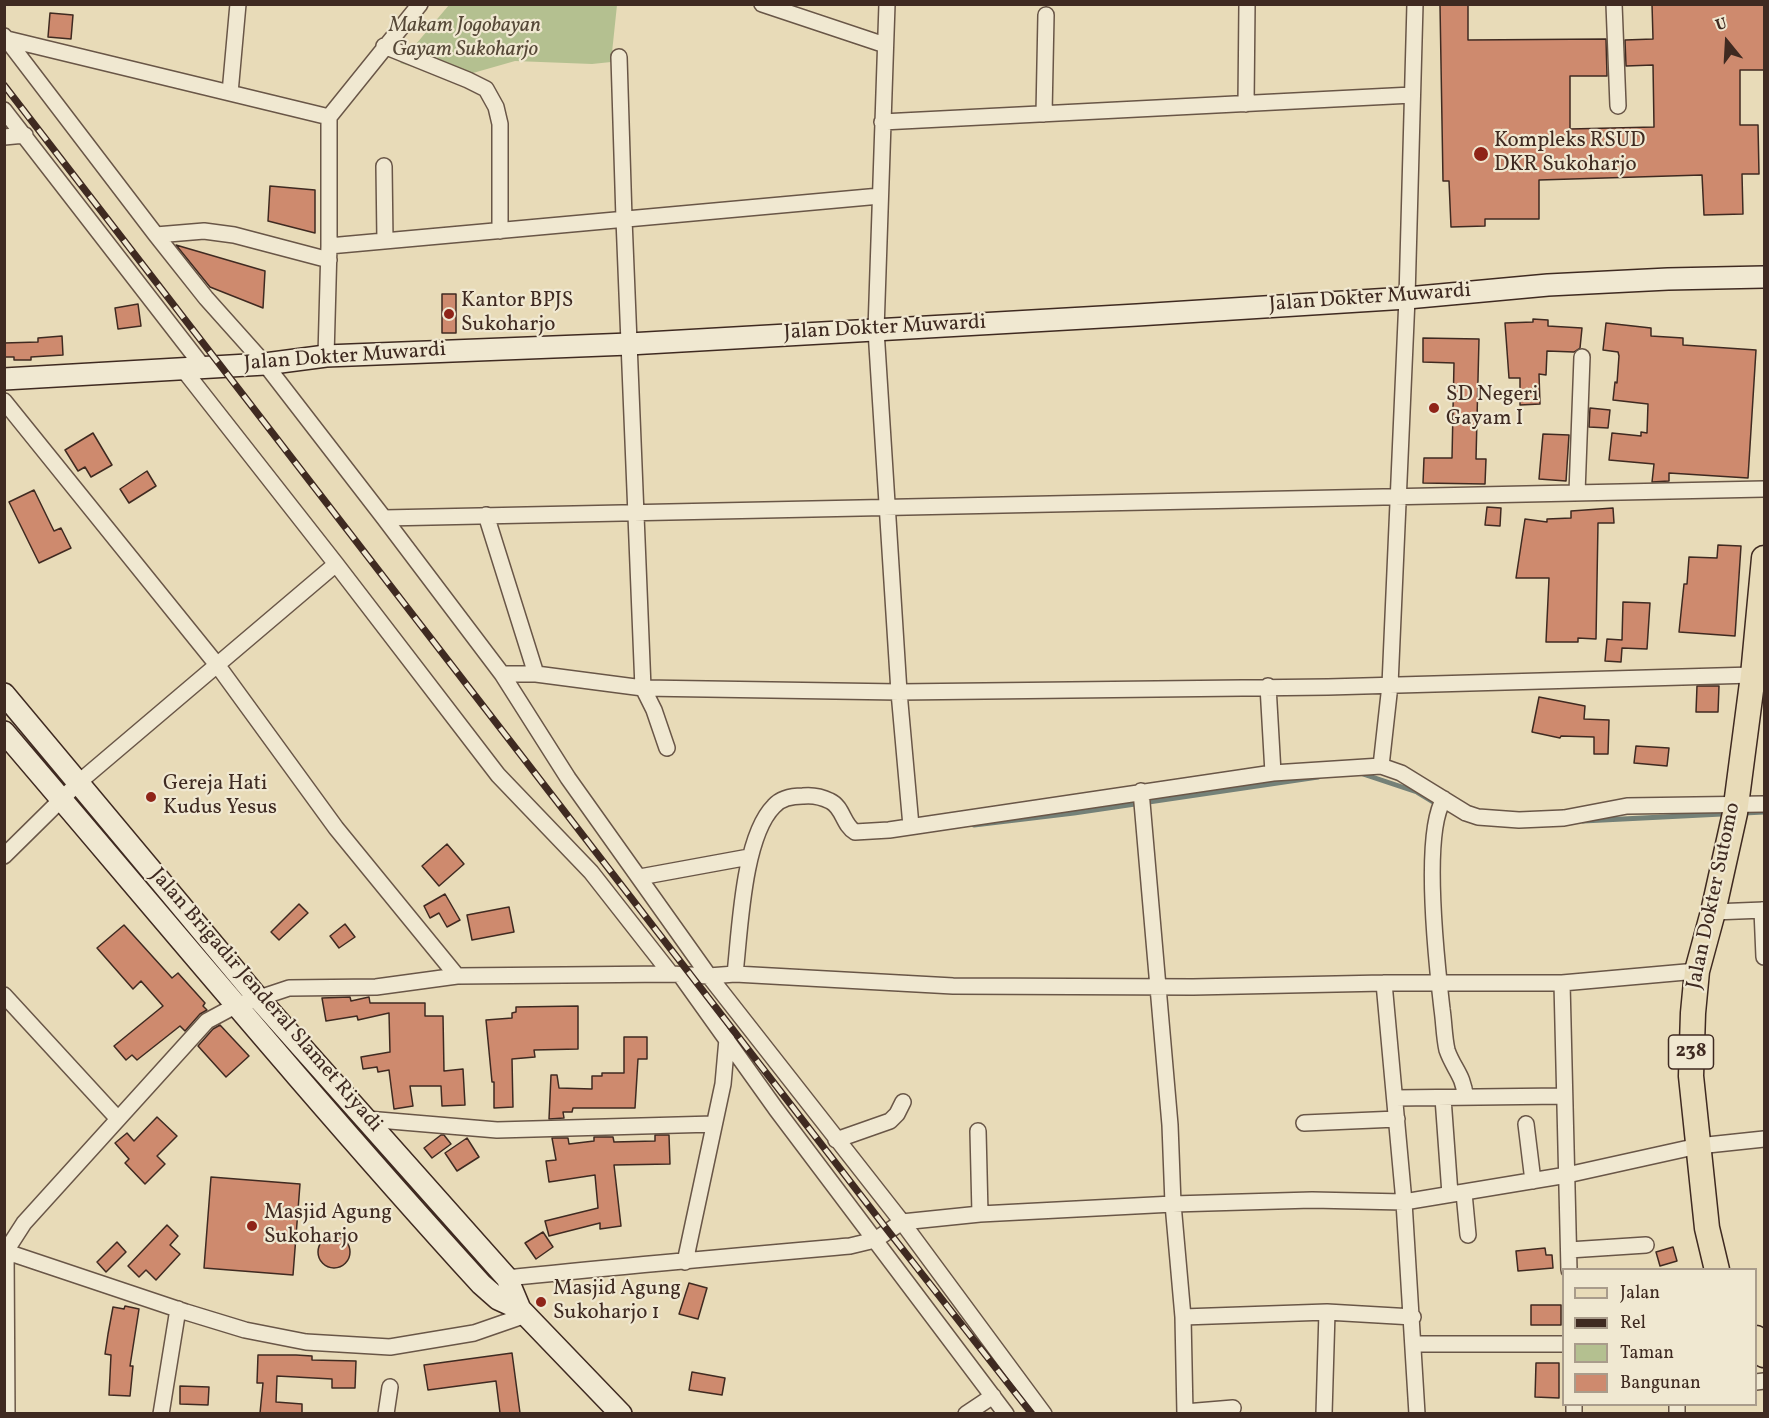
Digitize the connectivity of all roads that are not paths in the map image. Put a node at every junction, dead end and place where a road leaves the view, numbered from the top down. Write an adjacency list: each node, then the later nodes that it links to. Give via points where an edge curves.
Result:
1 (238, 4): 13 (street)
2 (420, 4): 11 (street)
3 (762, 4): 10 (street)
4 (887, 4): 10 (street)
5 (1247, 4): 15 (street)
6 (1415, 4): 14 (street)
7 (1614, 4): 16 (street)
8 (1046, 15): 18 (street)
9 (6, 38): 13 (street); 27 (street)
10 (885, 45): 20 (street)
11 (384, 46): 19 (street); 26 (street, via 486,89 500,124)
12 (619, 57): 25 (street)
13 (230, 93): 19 (street)
14 (1412, 95): 15 (street); 31 (street)
15 (1246, 104): 18 (street)
16 (1618, 106)
17 (4, 110): 21 (street)
18 (1044, 114): 20 (street)
19 (329, 117): 29 (street)
20 (882, 122): 24 (street)
21 (24, 135): 22 (street); 37 (street)
22 (4, 137)
23 (384, 166): 28 (street)
24 (880, 196): 25 (street); 32 (street)
25 (624, 219): 26 (street); 33 (street)
26 (500, 231): 28 (street)
27 (156, 235): 29 (street, via 204,231); 36 (street)
28 (385, 242): 29 (street)
29 (329, 253): 34 (street)
30 (1764, 277): 31 (main road, Jalan Dokter Muwardi, via 1548,285)
31 (1407, 298): 32 (main road, Jalan Dokter Muwardi); 42 (street)
32 (876, 330): 33 (main road, Jalan Dokter Muwardi); 43 (street)
33 (629, 344): 34 (main road, Jalan Dokter Muwardi); 44 (street)
34 (326, 356): 36 (main road, Jalan Dokter Muwardi)
35 (1582, 357): 41 (street)
36 (265, 364): 37 (main road, Jalan Dokter Muwardi); 46 (street)
37 (194, 368): 38 (main road, Jalan Dokter Muwardi); 48 (street)
38 (4, 379)
39 (4, 401): 50 (street)
40 (1764, 489): 41 (street)
41 (1577, 493): 42 (street)
42 (1398, 497): 43 (street); 53 (street)
43 (888, 507): 44 (street); 57 (street)
44 (636, 512): 45 (street); 55 (street)
45 (486, 515): 46 (street); 52 (street)
46 (384, 518): 51 (street)
47 (1764, 558): 49 (main road, Jalan Dokter Sutomo / 238)
48 (336, 564): 50 (street); 80 (street, via 498,775 591,872)
49 (1764, 564): 56 (main road, Jalan Dokter Sutomo / 238)
50 (218, 666): 63 (street); 81 (street, via 336,828)
51 (502, 674): 52 (street); 73 (street, via 568,778)
52 (536, 674): 55 (street)
53 (1390, 685): 54 (street); 56 (street); 61 (street)
54 (1268, 686): 57 (street); 62 (street)
55 (643, 688): 57 (street); 60 (street)
56 (1756, 689): 68 (main road, Jalan Dokter Sutomo / 238)
57 (899, 692): 69 (street)
58 (4, 694): 63 (main road, Jalan Brigadir Jenderal Slamet Riyadi)
59 (4, 732): 64 (main road, Jalan Brigadir Jenderal Slamet Riyadi)
60 (667, 748)
61 (1381, 765): 62 (street); 66 (street, via 1401,773)
62 (1273, 773): 65 (street)
63 (78, 783): 64 (street); 72 (main road, Jalan Brigadir Jenderal Slamet Riyadi)
64 (61, 798): 70 (street); 74 (main road, Jalan Brigadir Jenderal Slamet Riyadi)
65 (1141, 799): 69 (street); 86 (street)
66 (1441, 804): 68 (street, via 1478,817 1519,820 1564,818 1626,806); 84 (street, via 1434,830 1433,867)
67 (1764, 804): 68 (street)
68 (1735, 806): 76 (main road, Jalan Dokter Sutomo / 238)
69 (911, 826): 71 (street, via 855,832 837,805 829,800 794,796 774,806 758,829)
70 (4, 856)
71 (749, 857): 73 (street); 79 (street)
72 (147, 865): 74 (main road); 88 (main road, Jalan Brigadir Jenderal Slamet Riyadi)
73 (640, 877): 82 (street)
74 (128, 879): 89 (main road, Jalan Brigadir Jenderal Slamet Riyadi)
75 (1763, 910): 76 (street); 77 (street)
76 (1713, 912): 78 (main road, Jalan Dokter Sutomo / 238)
77 (1764, 957)
78 (1696, 971): 85 (street); 105 (main road, Jalan Dokter Sutomo / 238, via 1690,1060)
79 (735, 974): 82 (street); 86 (street, via 953,986)
80 (676, 975): 81 (street); 82 (street); 90 (street)
81 (457, 976): 88 (street, via 376,987 289,988)
82 (709, 976): 104 (street)
83 (1384, 983): 84 (street); 86 (street); 93 (street)
84 (1439, 983): 85 (street); 91 (street, via 1448,1051 1463,1079)
85 (1562, 983): 92 (street)
86 (1159, 986): 110 (street)
87 (4, 995): 96 (street)
88 (258, 998): 89 (street); 97 (main road, Jalan Brigadir Jenderal Slamet Riyadi)
89 (235, 1006): 96 (street, via 207,1021); 123 (main road, Jalan Brigadir Jenderal Slamet Riyadi, via 481,1284 498,1299)
90 (727, 1039): 100 (street); 114 (street)
91 (1465, 1096): 92 (street); 94 (street)
92 (1563, 1096): 106 (street)
93 (1395, 1098): 94 (street); 98 (street)
94 (1443, 1098): 108 (street)
95 (903, 1102): 104 (street, via 890,1121)
96 (118, 1119): 117 (street, via 24,1223)
97 (367, 1119): 100 (street, via 497,1130); 121 (main road, Jalan Brigadir Jenderal Slamet Riyadi)
98 (1397, 1119): 99 (street); 109 (street)
99 (1304, 1123)
100 (714, 1124): 118 (street)
101 (1526, 1124): 107 (street)
102 (978, 1131): 111 (street)
103 (1764, 1139): 105 (street)
104 (836, 1140): 112 (street)
105 (1698, 1146): 106 (street); 120 (main road, Jalan Dokter Sutomo / 238, via 1707,1228)
106 (1567, 1174): 107 (street); 116 (street)
107 (1533, 1181): 108 (street)
108 (1457, 1193): 109 (street); 113 (street)
109 (1404, 1202): 110 (street); 126 (street)
110 (1173, 1204): 111 (street); 125 (street)
111 (980, 1214): 112 (street)
112 (902, 1222): 114 (street); 138 (street)
113 (1468, 1235)
114 (875, 1240): 118 (street, via 850,1246); 130 (street)
115 (1646, 1245): 116 (street)
116 (1569, 1250): 119 (street)
117 (5, 1251): 122 (street); 132 (street)
118 (685, 1262): 121 (street)
119 (1569, 1268)
120 (1717, 1268)
121 (507, 1278): 123 (main road, Jalan Brigadir Jenderal Slamet Riyadi)
122 (178, 1309): 123 (street, via 245,1330 306,1342 374,1347 474,1333); 133 (street)
123 (523, 1312): 135 (main road, Jalan Brigadir Jenderal Slamet Riyadi)
124 (1327, 1312): 125 (street); 126 (street); 140 (street)
125 (1183, 1317): 139 (street)
126 (1413, 1317): 127 (street)
127 (1414, 1344): 128 (street); 141 (street)
128 (1562, 1344)
129 (390, 1387): 134 (street)
130 (993, 1396): 136 (street); 137 (street)
131 (1233, 1408): 139 (street)
132 (7, 1413)
133 (161, 1413)
134 (386, 1413)
135 (621, 1413)
136 (966, 1413)
137 (1006, 1413)
138 (1044, 1413)
139 (1185, 1413)
140 (1324, 1413)
141 (1417, 1413)

